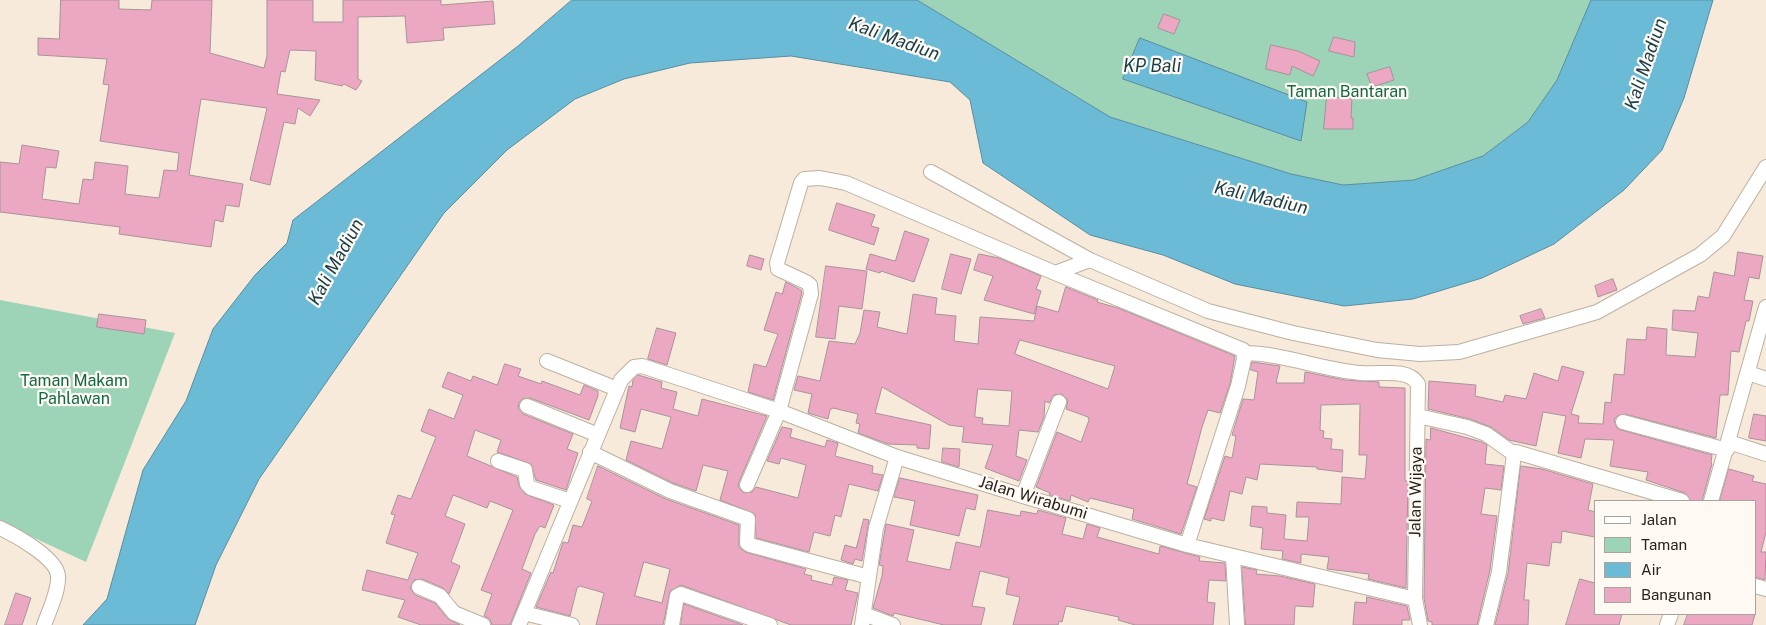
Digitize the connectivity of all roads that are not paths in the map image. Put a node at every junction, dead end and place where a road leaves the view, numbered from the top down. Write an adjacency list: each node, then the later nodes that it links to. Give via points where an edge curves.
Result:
1 (1766, 167): 3 (street, via 1723,236 1700,255 1597,312 1459,352 1420,354 1377,350 1208,312)
2 (931, 172): 3 (street)
3 (1090, 260): 4 (street)
4 (1055, 273): 6 (street, via 1238,346); 13 (street, via 846,183 820,178 804,180 777,267 810,285 810,294)
5 (1766, 307): 8 (street)
6 (1244, 353): 14 (street, Jalan Wijaya, via 1322,368 1407,374 1418,384); 29 (street, via 1238,386)
7 (547, 361): 10 (street)
8 (1748, 373): 9 (street); 17 (street)
9 (1766, 379)
10 (617, 388): 13 (street, Jalan Wirabumi, via 634,366 659,371); 16 (street)
11 (1059, 402): 24 (street)
12 (527, 406): 16 (street)
13 (779, 411): 21 (street, Jalan Wirabumi); 23 (street)
14 (1418, 416): 19 (street, via 1486,434); 33 (street, Jalan Wijaya)
15 (1622, 422): 17 (street)
16 (598, 435): 18 (street)
17 (1728, 446): 20 (street); 26 (street)
18 (590, 452): 27 (street); 31 (street, via 670,492 748,519 747,543 750,545)
19 (1514, 454): 25 (street, via 1522,452); 44 (street, via 1499,572)
20 (1766, 454)
21 (898, 457): 24 (street, Jalan Wirabumi); 31 (street, via 876,528)
22 (498, 461): 27 (street, via 525,470 526,484 532,488)
23 (747, 485)
24 (1024, 496): 29 (street, Jalan Wirabumi)
25 (1679, 500)
26 (1711, 500)
27 (570, 501): 34 (street)
28 (0, 528): 36 (street, via 40,553 56,570 56,589)
29 (1187, 544): 30 (street, Jalan Wirabumi)
30 (1234, 557): 33 (street, Jalan Wirabumi); 42 (street)
31 (869, 577): 35 (street)
32 (419, 588): 37 (street, via 440,596 454,613)
33 (1415, 599): 43 (street)
34 (522, 619): 38 (street)
35 (863, 620): 41 (street)
36 (44, 625)
37 (483, 625)
38 (572, 625)
39 (672, 625): 40 (street, via 677,596 681,594)
40 (770, 625)
41 (893, 625)
42 (1237, 625)
43 (1420, 625)
44 (1486, 625)

